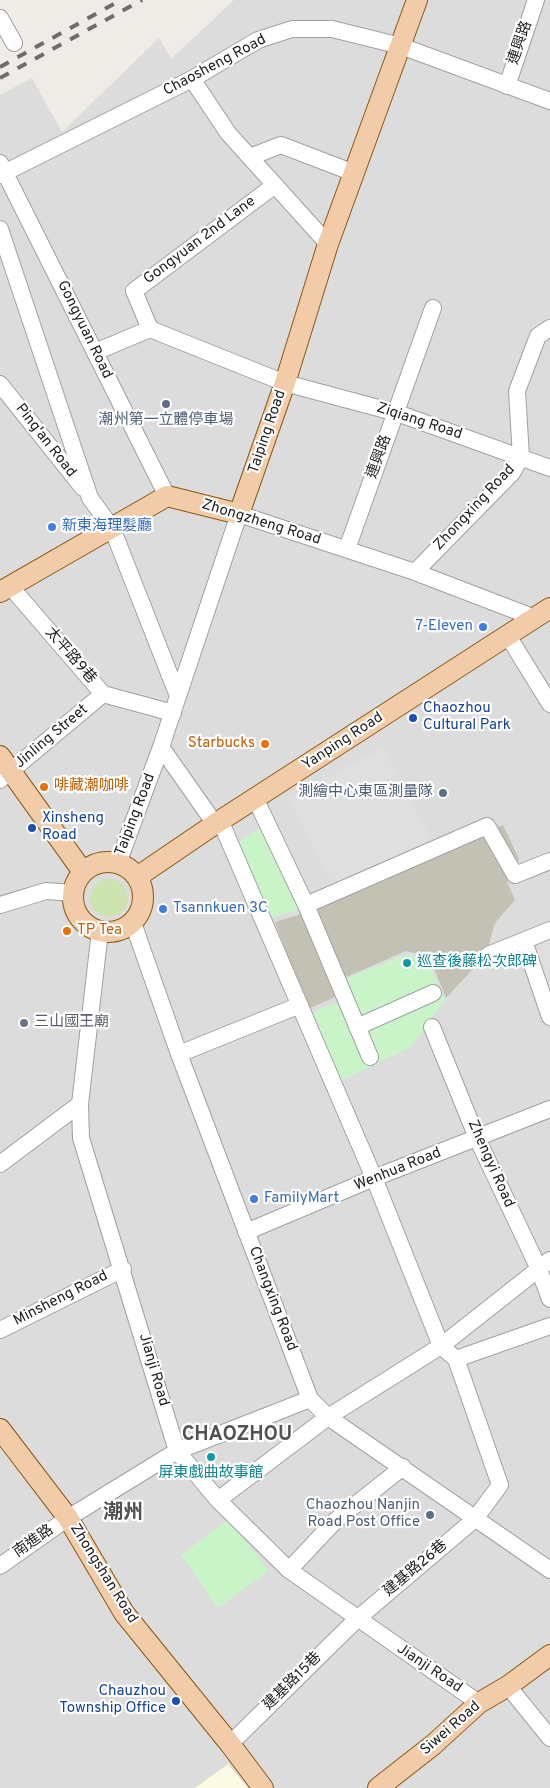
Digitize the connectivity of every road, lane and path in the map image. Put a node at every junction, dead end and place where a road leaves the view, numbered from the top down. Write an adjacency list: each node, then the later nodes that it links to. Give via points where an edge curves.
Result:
1 (417, 0): 5 (main road, Taiping Road)
2 (536, 0): 7 (street, 連興路)
3 (0, 18): 4 (street)
4 (14, 43)
5 (401, 46): 6 (street, Chaosheng Road, via 332,28 292,30 258,40); 7 (street, Chaosheng Road); 11 (main road, Taiping Road)
6 (192, 79): 9 (street, via 228,133); 10 (street, Chaosheng Road)
7 (507, 86): 8 (street, Chaosheng Road)
8 (550, 100)
9 (250, 157): 11 (street, via 281,146); 12 (street)
10 (2, 170): 18 (street, Gongyuan Road)
11 (354, 173): 14 (main road, Taiping Road)
12 (275, 185): 14 (street); 17 (street, Gongyuan 2nd Lane, via 134,290)
13 (0, 229): 25 (street)
14 (328, 244): 19 (main road, Taiping Road)
15 (433, 308): 21 (street, 連興路)
16 (550, 328): 22 (street, Zhongxing Road, via 538,336 517,391)
17 (150, 329): 18 (street); 19 (street, Ziqiang Road)
18 (95, 352): 24 (street, Gongyuan Road)
19 (285, 383): 21 (street, Ziqiang Road); 26 (main road, Taiping Road)
20 (0, 384): 25 (street, Ping'an Road)
21 (397, 413): 22 (street, Ziqiang Road); 28 (street, 連興路)
22 (521, 457): 23 (street, Ziqiang Road); 29 (street, Zhongxing Road, via 512,473)
23 (550, 468)
24 (167, 496): 26 (main road, Zhongzheng Road); 27 (main road)
25 (90, 498): 27 (street, Ping'an Road)
26 (239, 514): 28 (street, Zhongzheng Road); 34 (street, Taiping Road)
27 (112, 528): 30 (main road); 34 (street, Ping'an Road)
28 (347, 549): 29 (street, Zhongzheng Road)
29 (415, 572): 31 (street, Zhongzheng Road)
30 (5, 589): 33 (street, 太平路9巷)
31 (543, 613): 32 (main road, Yanping Road)
32 (508, 636): 35 (street); 39 (main road, Yanping Road)
33 (103, 694): 36 (street, 太平路9巷); 38 (street, Jinling Street)
34 (178, 696): 36 (street, Taiping Road)
35 (550, 704)
36 (172, 713): 37 (street, Taiping Road)
37 (161, 747): 40 (street); 42 (street, Taiping Road)
38 (3, 769): 43 (main road)
39 (255, 798): 40 (main road, Yanping Road); 46 (street)
40 (218, 822): 44 (main road, Yanping Road); 54 (street)
41 (550, 861): 46 (street, via 515,875 487,826)
42 (118, 863): 43 (main road, via 102,862); 44 (main road)
43 (83, 872): 45 (main road)
44 (137, 877): 48 (main road, via 143,905)
45 (73, 893): 47 (street, via 46,891); 50 (main road, via 77,913 90,928)
46 (306, 905): 56 (street)
47 (0, 906)
48 (133, 923): 50 (main road, via 112,932); 58 (street, Changxing Road)
49 (550, 930): 51 (street)
50 (100, 932): 60 (street, Jianji Road)
51 (524, 941): 52 (street); 55 (street)
52 (488, 955)
53 (433, 993): 56 (street)
54 (300, 1005): 58 (street); 64 (street)
55 (550, 1017)
56 (357, 1027): 59 (street)
57 (432, 1028): 62 (street, Zhengyi Road)
58 (180, 1054): 65 (street, Changxing Road)
59 (370, 1057)
60 (80, 1104): 63 (street); 67 (street, Jianji Road, via 81,1138)
61 (550, 1109): 62 (street, Wenhua Road)
62 (477, 1138): 64 (street, Wenhua Road); 66 (street, Zhengyi Road)
63 (0, 1164)
64 (374, 1178): 65 (street, Wenhua Road); 71 (street)
65 (246, 1232): 73 (street, Changxing Road)
66 (544, 1263): 68 (street, Zhengyi Road); 71 (street)
67 (123, 1269): 70 (street, Minsheng Road); 76 (street, Jianji Road)
68 (550, 1299)
69 (550, 1326): 72 (street)
70 (0, 1330)
71 (441, 1346): 72 (street); 74 (street)
72 (456, 1360): 80 (street, 建基路26巷, via 500,1485)
73 (310, 1399): 74 (street, Changxing Road); 76 (street, 南進路)
74 (328, 1417): 77 (street, Changxing Road); 78 (street)
75 (0, 1429): 79 (main road, Zhongshan Road)
76 (177, 1451): 78 (street, Jianji Road); 79 (street, 南進路)
77 (402, 1467): 80 (street, Changxing Road); 82 (street, via 335,1521)
78 (218, 1500): 82 (street, Jianji Road)
79 (68, 1518): 81 (street, 南進路); 89 (main road, Zhongshan Road, via 124,1613)
80 (475, 1519): 83 (street, Changxing Road); 84 (street, 建基路26巷)
81 (0, 1566)
82 (289, 1570): 84 (street, Jianji Road)
83 (550, 1570)
84 (357, 1619): 87 (street, Jianji Road); 89 (street, 建基路15巷)
85 (550, 1655): 86 (main road, Siwei Road)
86 (508, 1686): 87 (main road, Siwei Road); 88 (street)
87 (479, 1703): 91 (main road, Siwei Road, via 433,1745)
88 (550, 1738)
89 (230, 1744): 90 (main road, Zhongshan Road)
90 (263, 1788)
91 (378, 1788)

